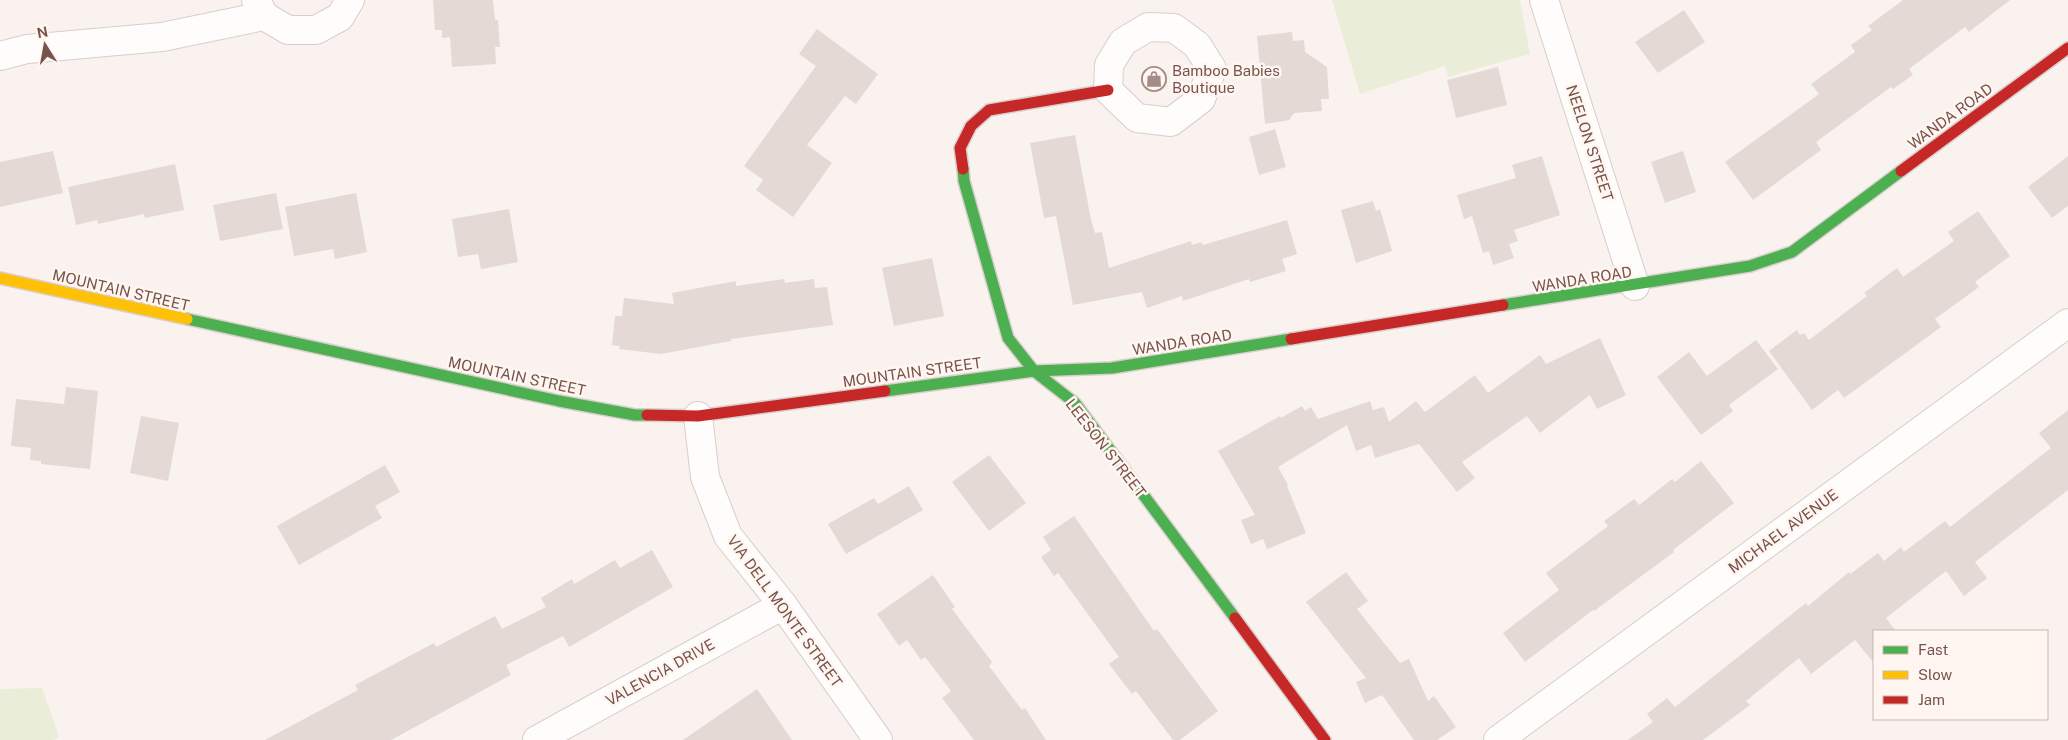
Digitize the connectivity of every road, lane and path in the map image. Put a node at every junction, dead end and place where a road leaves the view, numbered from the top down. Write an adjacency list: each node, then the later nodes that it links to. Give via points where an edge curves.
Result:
1 (350, 0): 3 (street, via 340,17 316,30 288,30)
2 (1544, 0): 8 (street, NEELON STREET)
3 (260, 8): 5 (street, via 162,36 27,49)
4 (2068, 48): 8 (street, WANDA ROAD, via 1792,252 1750,266)
5 (0, 56)
6 (1108, 90): 10 (street, LEESON STREET, via 990,110 972,126 960,148 964,181 1008,338)
7 (0, 278): 11 (street, MOUNTAIN STREET, via 559,401 635,415)
8 (1635, 286): 10 (street, WANDA ROAD, via 1112,368)
9 (2068, 323): 16 (street, MICHAEL AVENUE)
10 (1034, 371): 11 (street, MOUNTAIN STREET); 15 (street, LEESON STREET, via 1075,403)
11 (698, 416): 12 (street, VIA DELL MONTE STREET, via 705,477 728,536)
12 (783, 605): 13 (street, VALENCIA DRIVE); 14 (street, VIA DELL MONTE STREET)
13 (537, 740)
14 (878, 740)
15 (1325, 740)
16 (1498, 740)

